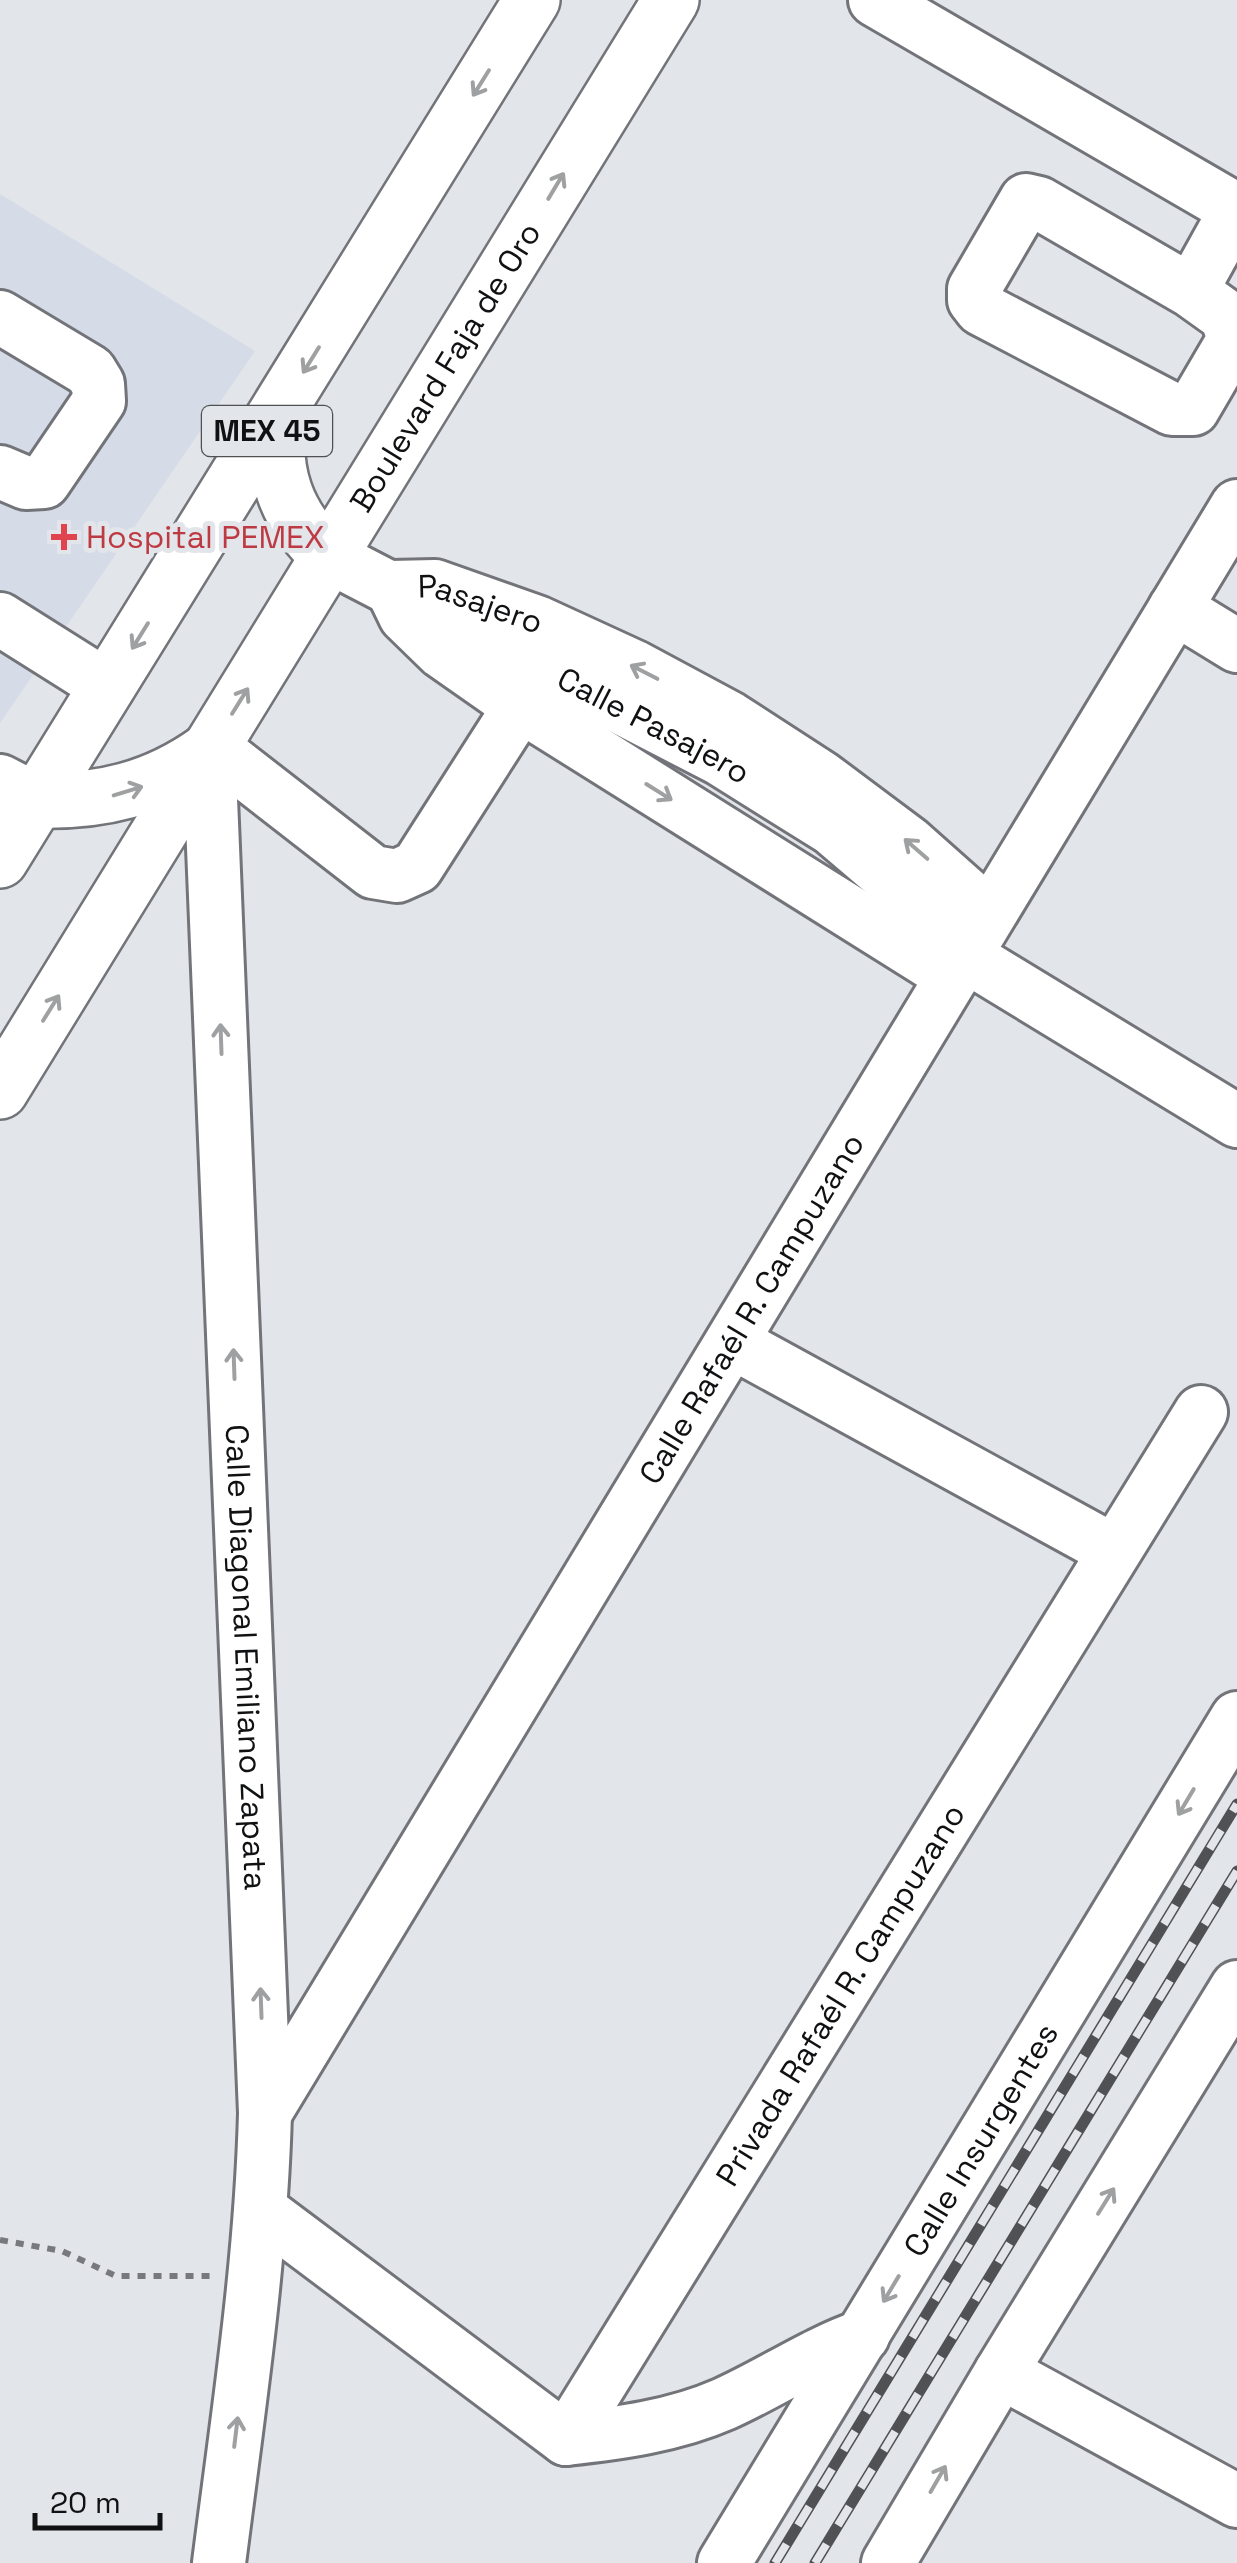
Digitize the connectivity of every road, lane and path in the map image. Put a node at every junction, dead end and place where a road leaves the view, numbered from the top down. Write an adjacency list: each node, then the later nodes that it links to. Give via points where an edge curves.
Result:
1 (532, 0): 7 (main road, MEX 45, one-way to 7)
2 (875, 0): 4 (street)
3 (653, 15): 10 (main road, Boulevard Faja de Oro, one-way to 3)
4 (1236, 210): 5 (street)
5 (1192, 291): 5 (street, via 1226,316 1234,338 1193,410 1183,412 974,300 1026,200)
6 (0, 318): 8 (street, via 90,371 99,401 44,482)
7 (280, 411): 10 (main road, via 276,466 283,492 294,517); 15 (main road, MEX 45, one-way to 15)
8 (0, 472)
9 (1237, 506): 12 (street, Calle Rafaél R. Campuzano)
10 (330, 557): 11 (street, Calle Pasajero); 17 (main road, Boulevard Faja de Oro, one-way to 10)
11 (391, 587): 16 (street, Pasajero, via 406,616 442,652); 20 (street, Calle Pasajero, via 720,759 832,829)
12 (1175, 608): 14 (street); 20 (street, Calle Rafaél R. Campuzano)
13 (0, 619): 15 (street)
14 (1237, 646)
15 (108, 687): 18 (main road, MEX 45)
16 (520, 706): 17 (street, via 417,867 397,876 373,872); 20 (street, Pasajero, one-way to 20)
17 (210, 748): 18 (main road, one-way to 17, via 68,801 128,792 184,768); 21 (main road, Boulevard Faja de Oro, one-way to 17); 28 (street, Calle Diagonal Emiliano Zapata, one-way to 17)
18 (18, 790): 19 (main road, MEX 45)
19 (0, 860)
20 (965, 945): 22 (street, Calle Pasajero); 23 (street, Calle Rafaél R. Campuzano)
21 (0, 1091)
22 (1237, 1121)
23 (732, 1342): 25 (street); 28 (street, Calle Rafaél R. Campuzano)
24 (1201, 1412): 25 (street, Privada Rafaél R. Campuzano)
25 (1114, 1552): 35 (street, Privada Rafaél R. Campuzano)
26 (1237, 1718): 32 (street, Calle Insurgentes, one-way to 32)
27 (1237, 1987): 33 (street, one-way to 27)
28 (265, 2112): 29 (street, Calle Diagonal Emiliano Zapata)
29 (262, 2211): 31 (street, Calle Diagonal Emiliano Zapata); 35 (street)
30 (0, 2240): 31 (path, via 62,2251 116,2276)
31 (256, 2276): 38 (street, Calle Diagonal Emiliano Zapata, one-way to 31)
32 (863, 2336): 34 (street); 36 (street, Calle Insurgentes)
33 (1001, 2372): 37 (street); 40 (street, one-way to 33)
34 (722, 2405): 35 (street, via 671,2422); 36 (street)
35 (566, 2439)
36 (788, 2459): 39 (street, Calle Insurgentes)
37 (1237, 2501)
38 (218, 2563)
39 (724, 2563)
40 (888, 2563)

